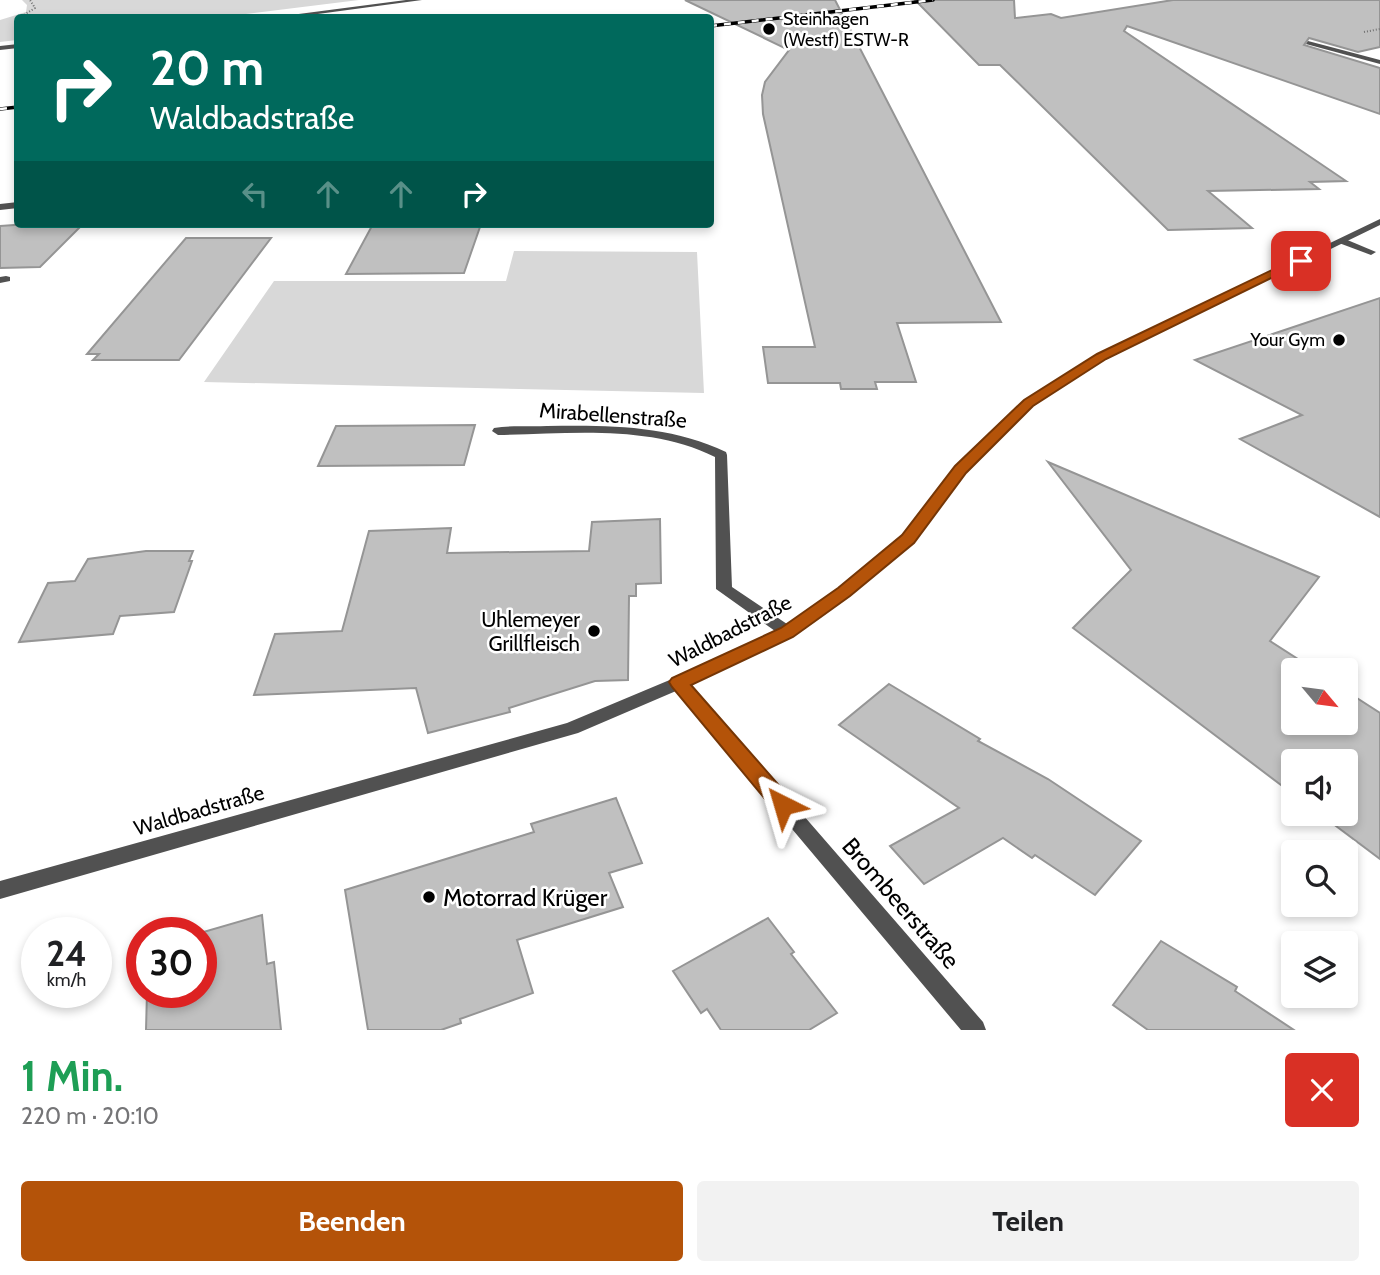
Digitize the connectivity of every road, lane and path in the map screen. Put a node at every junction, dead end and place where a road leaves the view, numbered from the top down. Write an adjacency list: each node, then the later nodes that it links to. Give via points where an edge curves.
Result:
1 (419, 0): 5 (street)
2 (31, 1): 3 (path); 4 (path, via 35,8)
3 (39, 2)
4 (24, 14)
5 (303, 14)
6 (1308, 43): 7 (street)
7 (1380, 62)
8 (1380, 222): 9 (street, Waldbadstraße)
9 (1342, 241): 10 (street); 12 (street, Waldbadstraße, via 1101,356 1028,403 960,470 908,539)
10 (1371, 252)
11 (498, 431): 12 (street, Mirabellenstraße, via 682,437 721,455 724,589)
12 (787, 632): 13 (street, Waldbadstraße)
13 (678, 682): 14 (street, Waldbadstraße, via 572,729); 15 (street, Brombeerstraße)
14 (0, 890)
15 (975, 1030)

